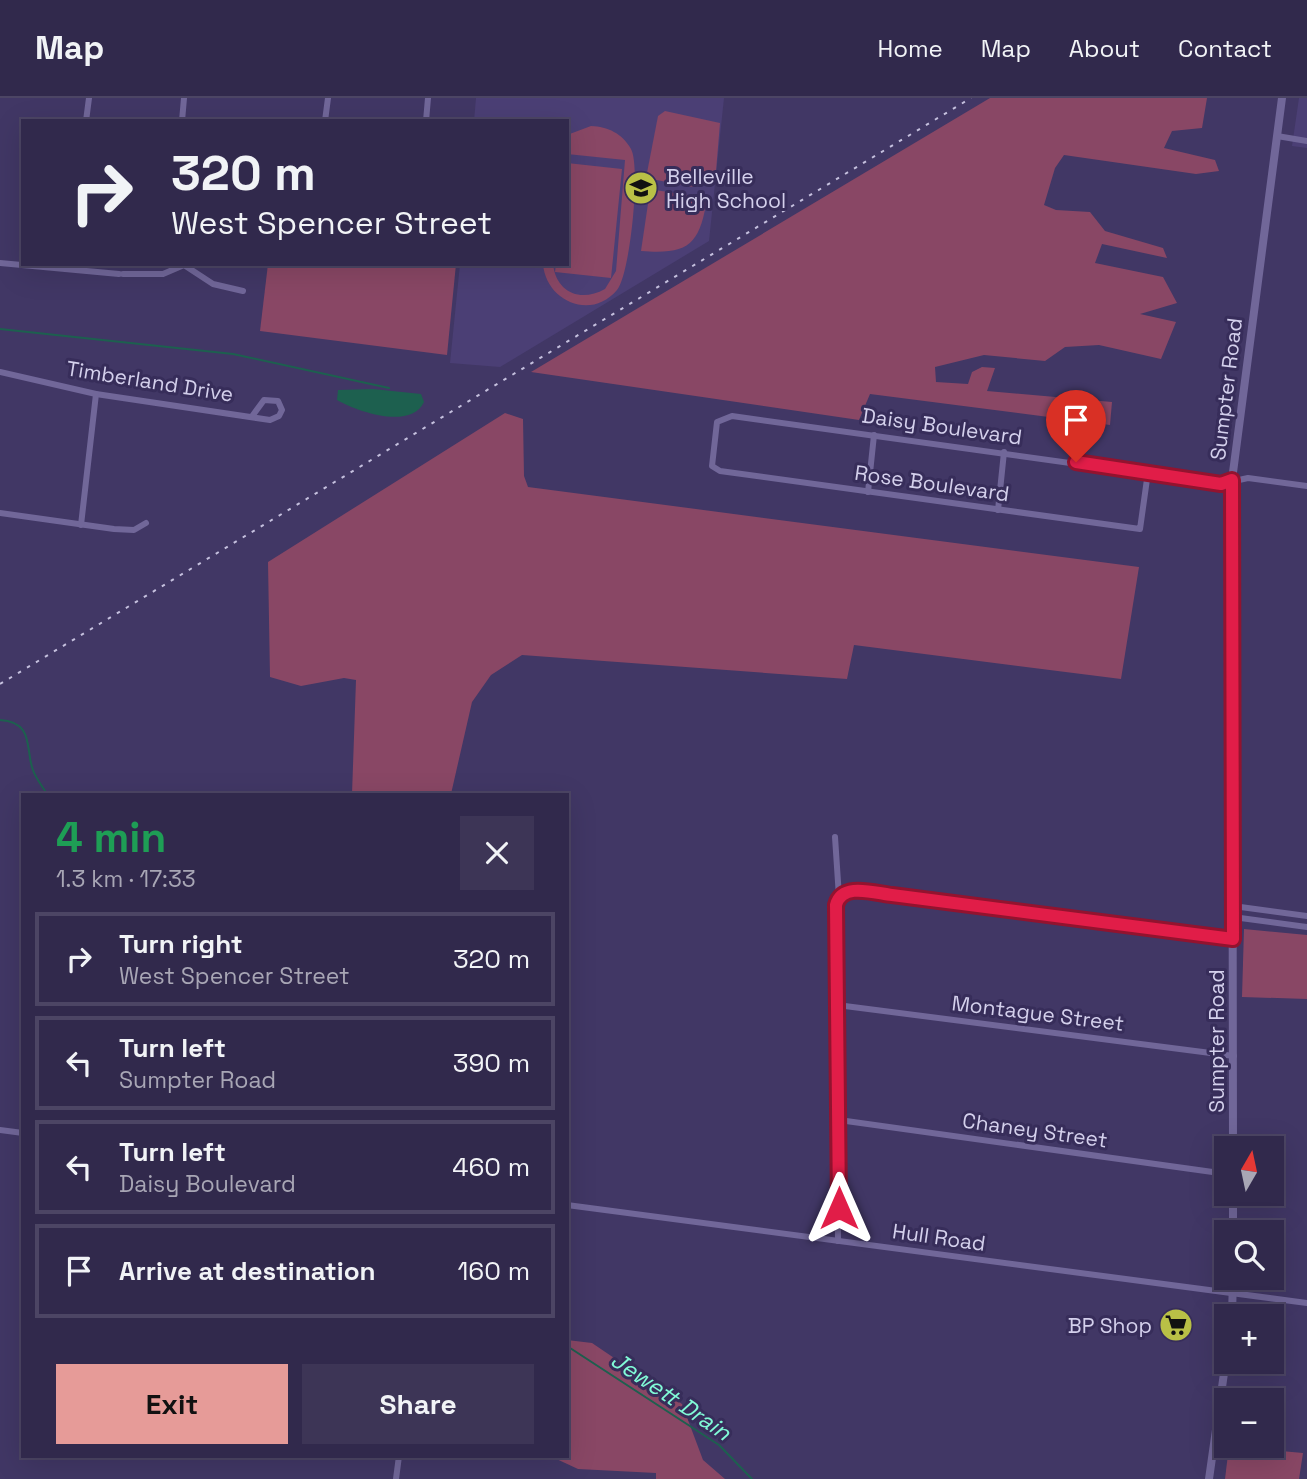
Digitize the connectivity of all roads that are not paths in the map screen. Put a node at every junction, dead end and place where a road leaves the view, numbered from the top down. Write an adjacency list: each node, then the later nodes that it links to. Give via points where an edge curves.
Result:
1 (89, 98): 6 (street)
2 (184, 98): 7 (street)
3 (328, 98): 8 (street)
4 (428, 98): 9 (street)
5 (1282, 98): 10 (street, Sumpter Road)
6 (86, 119)
7 (182, 119)
8 (326, 119)
9 (426, 119)
10 (1277, 136): 11 (street); 26 (street, Sumpter Road)
11 (1307, 141)
12 (0, 263): 13 (street)
13 (21, 264)
14 (53, 266): 17 (street)
15 (181, 266): 17 (street, via 163,274)
16 (185, 266): 18 (street, via 213,284)
17 (71, 267)
18 (243, 291)
19 (0, 372): 20 (street, Timberland Drive)
20 (96, 394): 21 (street, Timberland Drive); 32 (street)
21 (253, 415): 21 (street, Timberland Drive, via 270,420 282,410 278,401 264,400)
22 (874, 435): 23 (street, Daisy Boulevard); 24 (street, Daisy Boulevard, via 729,417 717,422 714,432 712,466); 28 (street)
23 (1004, 452): 25 (street, Daisy Boulevard); 29 (street)
24 (720, 471): 28 (street, Rose Boulevard)
25 (1148, 472): 26 (street, Daisy Boulevard, via 1221,484); 29 (street, Rose Boulevard, via 1140,529)
26 (1232, 480): 27 (street, Daisy Boulevard); 35 (street, Sumpter Road)
27 (1307, 486)
28 (868, 492): 29 (street, Rose Boulevard)
29 (998, 510)
30 (0, 513): 32 (street)
31 (146, 523): 32 (street, via 134,530)
32 (81, 524)
33 (835, 837): 34 (street)
34 (842, 895): 39 (street, via 853,890); 40 (street)
35 (1233, 906): 36 (street); 37 (street, Sumpter Road)
36 (1307, 916)
37 (1233, 918): 38 (street); 39 (street, Sumpter Road)
38 (1307, 927)
39 (1233, 939): 41 (street, Sumpter Road)
40 (837, 1004): 41 (street, Montague Street); 42 (street)
41 (1234, 1056): 45 (street, Sumpter Road)
42 (839, 1120): 46 (street, Chaney Street); 48 (street)
43 (0, 1130): 44 (street)
44 (21, 1133)
45 (1233, 1136)
46 (1214, 1172)
47 (569, 1205): 48 (street, Hull Road)
48 (838, 1241): 50 (street, Hull Road)
49 (1233, 1290): 50 (street)
50 (1233, 1294): 51 (street, Hull Road); 52 (street)
51 (1307, 1303)
52 (1233, 1304)
53 (1224, 1374): 56 (street)
54 (399, 1458): 55 (street)
55 (396, 1479)
56 (1209, 1479)

